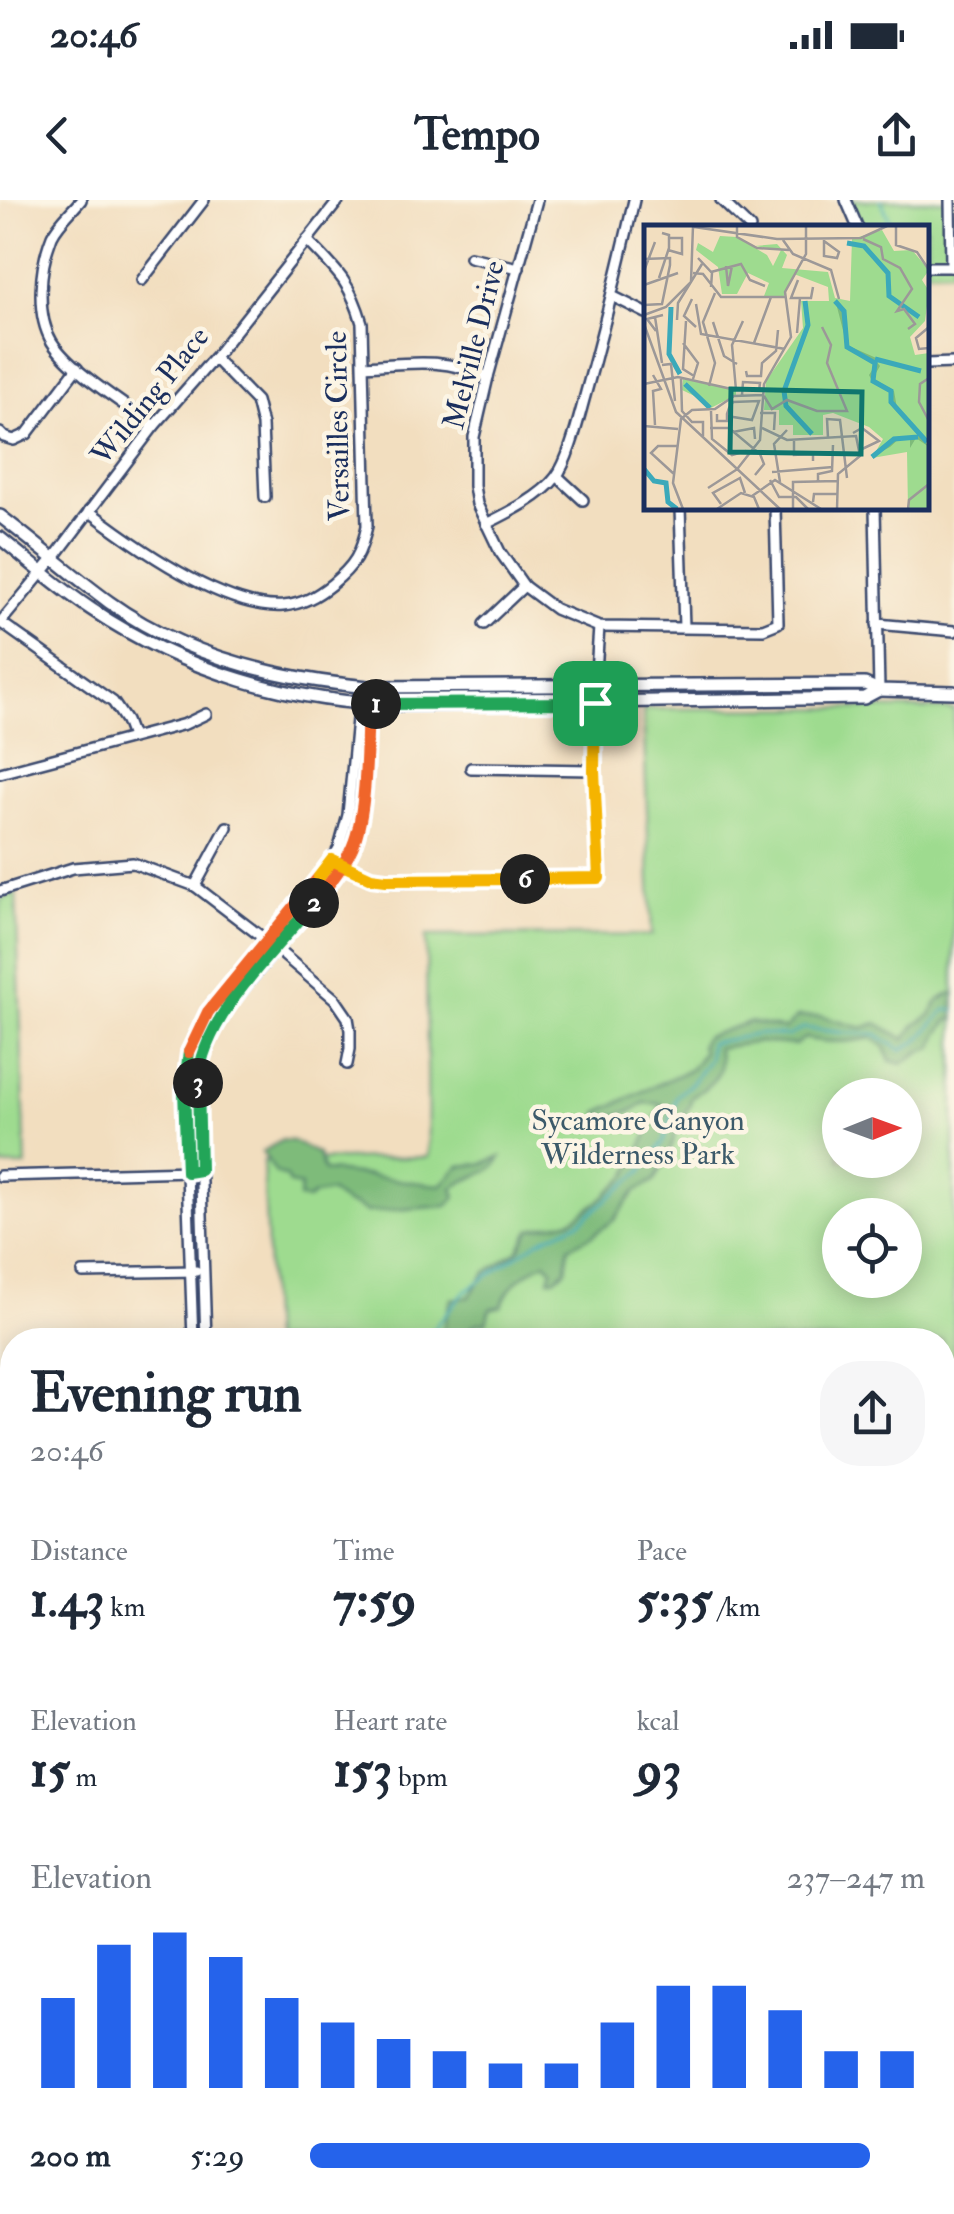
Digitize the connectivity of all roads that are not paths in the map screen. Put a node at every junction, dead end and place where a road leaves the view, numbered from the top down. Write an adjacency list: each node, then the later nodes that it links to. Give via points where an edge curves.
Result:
1 (81, 200): 20 (street, via 53,234 40,285 52,341)
2 (204, 200): 15 (street)
3 (339, 200): 11 (street, Wilding Place)
4 (538, 200): 14 (street, Melville Drive)
5 (634, 200): 16 (street)
6 (721, 200): 9 (street)
7 (846, 200): 10 (street)
8 (950, 200): 13 (street)
9 (747, 225)
10 (857, 225)
11 (307, 240): 18 (street, Wilding Place); 19 (street, Versailles Circle, via 356,301)
12 (470, 257): 14 (street)
13 (952, 267)
14 (519, 268): 21 (street, Melville Drive)
15 (142, 280)
16 (612, 296): 17 (street); 24 (street)
17 (644, 311)
18 (214, 358): 22 (street, Wilding Place); 25 (street, via 256,401)
19 (364, 366): 21 (street, via 430,361); 30 (street, Versailles Circle, via 362,551 316,596 280,606 241,599 179,572)
20 (77, 368): 22 (street); 23 (street, via 26,434 14,440)
21 (488, 376): 32 (street, Melville Drive, via 473,462)
22 (154, 426): 30 (street, Wilding Place)
23 (0, 433)
24 (557, 476): 26 (street); 32 (street)
25 (265, 497)
26 (583, 500)
27 (680, 510): 41 (street)
28 (775, 510): 41 (street, Melville Drive, via 778,622 763,629)
29 (875, 510): 39 (street)
30 (90, 511): 34 (street, Wilding Place)
31 (0, 516): 34 (main road)
32 (486, 524): 36 (street, Melville Drive)
33 (0, 538): 35 (main road)
34 (54, 558): 35 (street, Wilding Place); 43 (main road, via 111,603 190,646 292,678)
35 (42, 572): 37 (street, Wilding Place); 48 (main road, via 90,609 184,658 248,683)
36 (524, 586): 38 (street); 40 (street, Melville Drive, via 555,609)
37 (0, 623): 50 (street, via 113,702)
38 (484, 624)
39 (877, 624): 42 (street); 45 (street)
40 (600, 627): 41 (street, Melville Drive); 44 (street)
41 (684, 628)
42 (954, 632)
43 (365, 687): 44 (main road); 48 (street)
44 (595, 687): 45 (main road, via 865,684); 47 (street)
45 (879, 690): 46 (main road); 47 (main road, via 864,698)
46 (954, 692)
47 (595, 703): 48 (main road); 52 (street)
48 (363, 704): 55 (street)
49 (206, 714): 50 (street)
50 (132, 736): 53 (street)
51 (471, 768): 52 (street)
52 (594, 770): 55 (street, via 599,878 386,880)
53 (0, 773)
54 (227, 827): 56 (street)
55 (337, 862): 58 (street); 59 (street, via 338,874)
56 (196, 886): 57 (street, via 133,864 73,868); 58 (street)
57 (0, 891)
58 (267, 940): 59 (street); 62 (street, via 208,1012 189,1052)
59 (276, 948): 60 (street, via 344,1010 350,1030); 61 (street, via 220,1017 202,1055)
60 (346, 1064)
61 (200, 1170): 62 (street); 64 (street)
62 (187, 1172): 63 (street); 65 (street)
63 (0, 1176)
64 (204, 1270): 65 (street); 68 (street)
65 (190, 1271): 66 (street); 67 (street)
66 (82, 1272)
67 (192, 1328)
68 (206, 1328)

